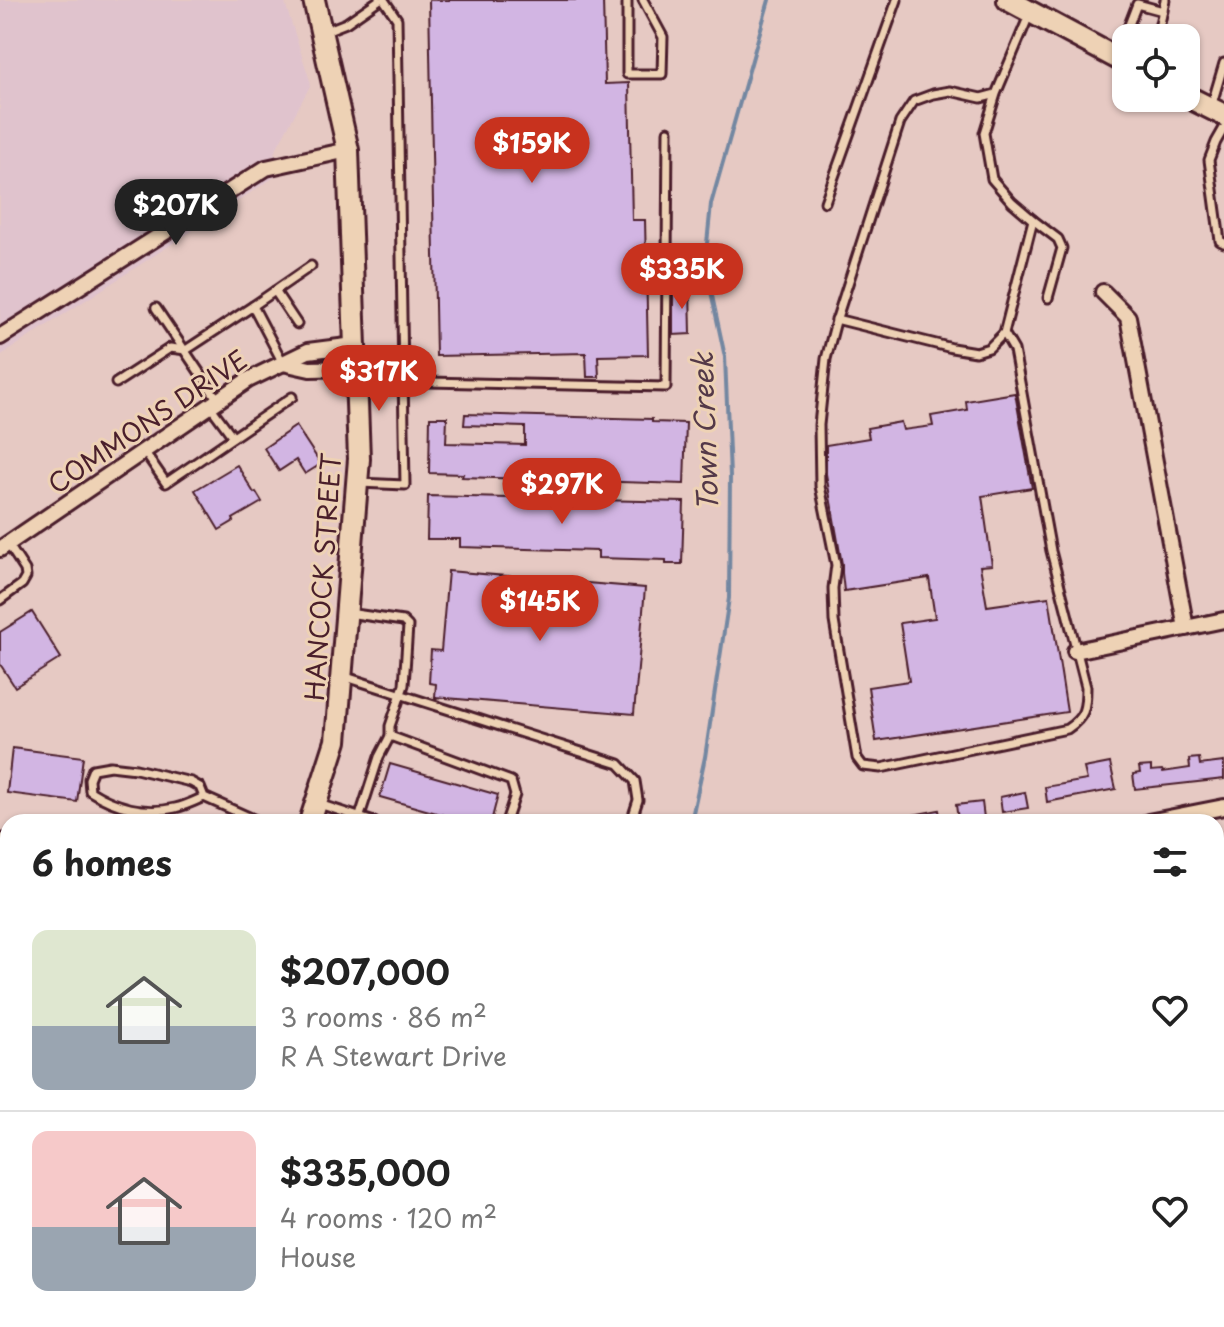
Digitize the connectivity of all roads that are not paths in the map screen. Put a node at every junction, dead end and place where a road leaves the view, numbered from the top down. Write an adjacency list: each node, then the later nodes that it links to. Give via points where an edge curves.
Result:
1 (314, 0): 12 (street, HANCOCK STREET)
2 (382, 0): 12 (lane); 37 (lane, via 397,19)
3 (627, 0): 4 (lane, via 627,74 662,74 663,37)
4 (643, 0)
5 (897, 0): 20 (lane)
6 (1008, 0): 8 (street)
7 (1165, 0): 9 (lane)
8 (1031, 11): 13 (street); 15 (lane)
9 (1163, 11): 10 (lane, via 1137,4); 11 (lane)
10 (1131, 24)
11 (1160, 24)
12 (321, 33): 19 (street, HANCOCK STREET)
13 (1112, 55)
14 (1224, 63): 16 (lane)
15 (996, 94): 21 (lane, via 984,133 992,179); 29 (lane, via 981,98 950,91 914,101 900,122)
16 (1217, 112)
17 (1224, 128): 22 (lane, via 1209,160)
18 (668, 131): 37 (lane, via 666,387 428,382)
19 (348, 150): 32 (street, via 266,168); 33 (street, HANCOCK STREET)
20 (825, 202)
21 (1033, 220): 26 (lane, via 1062,248); 31 (lane)
22 (1224, 243)
23 (311, 266): 24 (lane)
24 (275, 291): 27 (lane); 30 (lane)
25 (1103, 292): 48 (street, via 1128,317)
26 (1048, 298)
27 (253, 306): 34 (lane); 35 (lane)
28 (156, 308): 34 (lane)
29 (836, 319): 31 (lane, via 976,352); 49 (lane, via 819,425 820,486 836,565 834,621 857,758 863,766 881,768 1067,729 1079,722 1086,706)
30 (297, 324)
31 (1004, 333): 49 (lane, via 1014,350)
32 (0, 337)
33 (355, 345): 35 (street, COMMONS DRIVE, via 308,351); 36 (street, HANCOCK STREET)
34 (186, 350): 38 (lane, via 170,348); 40 (lane)
35 (283, 363): 36 (street, COMMONS DRIVE); 40 (street, COMMONS DRIVE)
36 (356, 371): 37 (lane); 43 (street, HANCOCK STREET)
37 (403, 375): 43 (lane, via 405,485)
38 (116, 383)
39 (292, 397): 41 (lane)
40 (214, 403): 41 (lane); 42 (street, COMMONS DRIVE)
41 (233, 437): 42 (lane, via 166,483)
42 (144, 451): 44 (street, COMMONS DRIVE)
43 (357, 483): 46 (street, HANCOCK STREET)
44 (4, 546): 45 (lane, via 26,577)
45 (0, 600)
46 (346, 613): 50 (street, HANCOCK STREET); 51 (lane, via 408,626)
47 (1224, 620): 48 (street)
48 (1186, 628): 49 (street)
49 (1075, 651)
50 (341, 675): 51 (lane); 55 (street, HANCOCK STREET, via 336,741)
51 (400, 695): 52 (lane); 59 (lane, via 619,764 635,781)
52 (390, 736): 57 (lane); 58 (lane, via 511,781 515,795)
53 (204, 797): 53 (lane, via 148,812 107,801 90,791 89,779 93,769 136,769 191,782); 56 (lane)
54 (1224, 807): 60 (street)
55 (313, 813)
56 (242, 814)
57 (361, 814)
58 (509, 814)
59 (634, 814)
60 (1189, 814)

